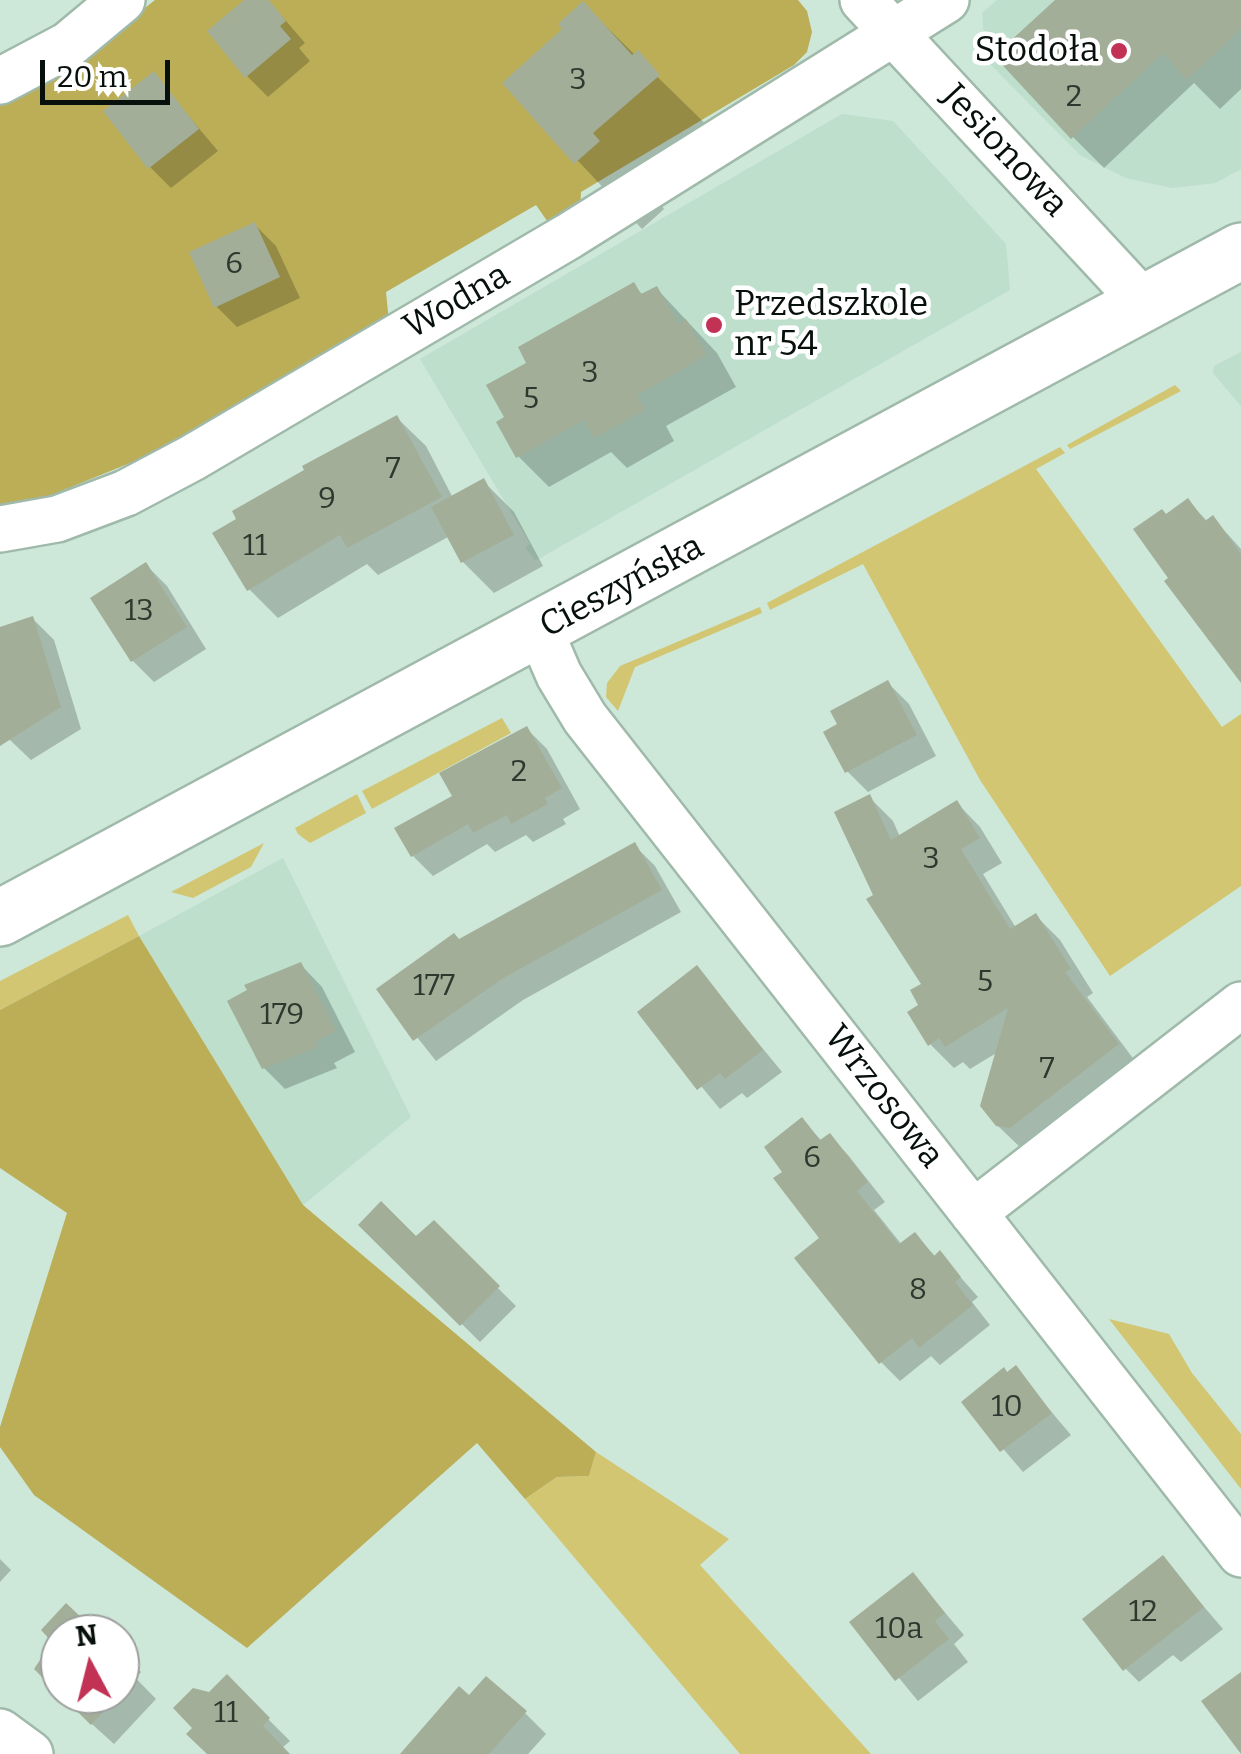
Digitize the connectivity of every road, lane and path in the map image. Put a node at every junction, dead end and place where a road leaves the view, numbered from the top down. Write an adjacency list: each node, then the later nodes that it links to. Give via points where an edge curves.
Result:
1 (122, 0): 5 (street, via 68,44)
2 (863, 0): 4 (street, Jesionowa)
3 (946, 0): 4 (street, Wodna)
4 (895, 33): 7 (street, Jesionowa); 8 (street, Wodna, via 586,226 192,458 56,519)
5 (0, 81)
6 (1241, 251): 7 (main road, Cieszyńska)
7 (1144, 303): 9 (main road, Cieszyńska)
8 (0, 529)
9 (540, 631): 10 (main road, Cieszyńska); 12 (street, Wrzosowa, via 585,718)
10 (0, 918)
11 (1241, 1005): 12 (street)
12 (974, 1213): 13 (street, Wrzosowa)
13 (1241, 1554)
14 (0, 1732): 15 (street)
15 (30, 1754)

